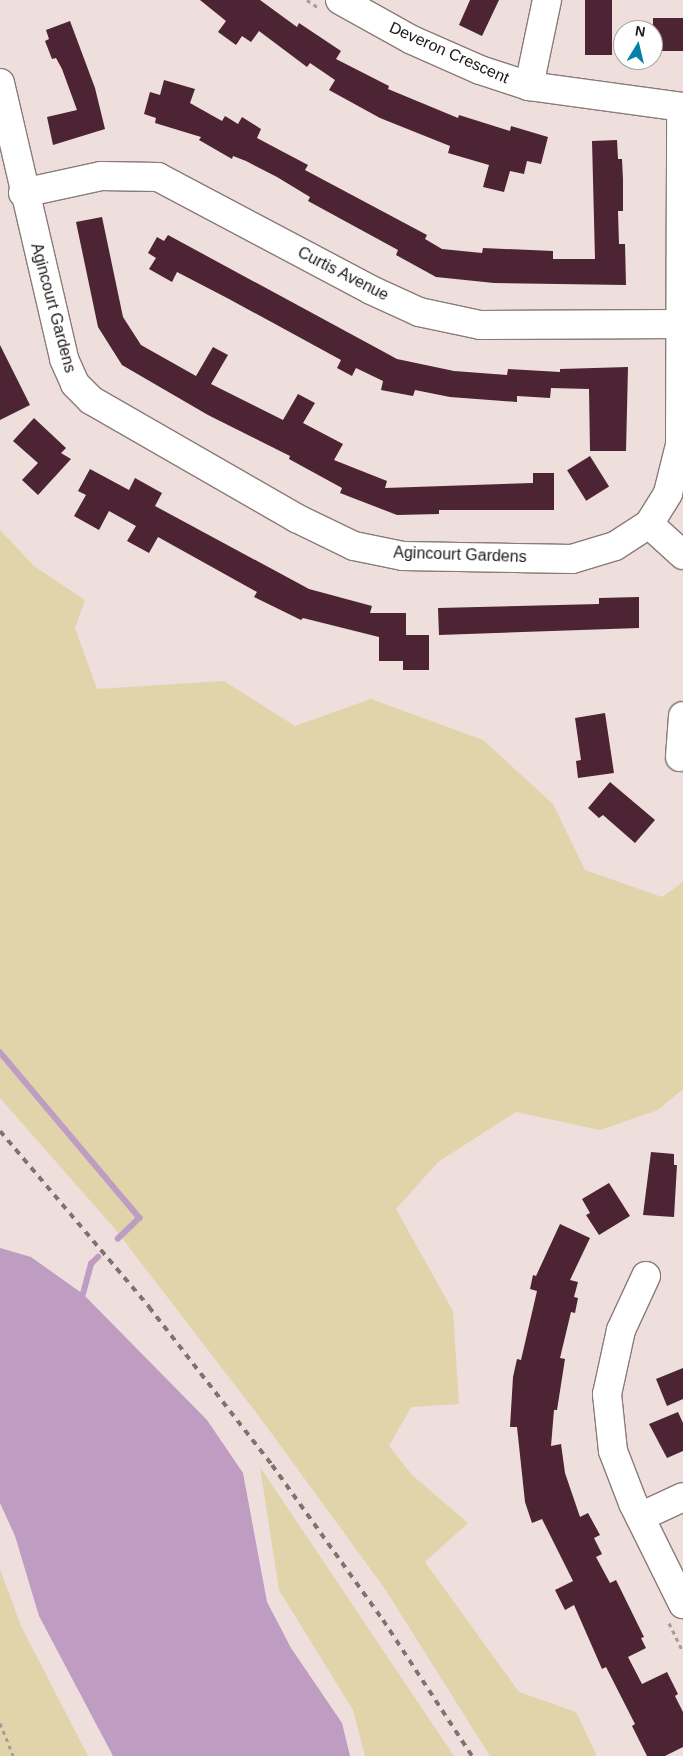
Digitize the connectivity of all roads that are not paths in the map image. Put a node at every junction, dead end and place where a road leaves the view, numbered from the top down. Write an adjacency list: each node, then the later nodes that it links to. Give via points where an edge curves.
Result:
1 (340, 0): 4 (street, Deveron Crescent, via 412,40 480,70)
2 (547, 0): 4 (street)
3 (0, 83): 6 (street, Agincourt Gardens)
4 (528, 86): 5 (street, Deveron Crescent)
5 (682, 107): 7 (street, Agincourt Gardens)
6 (23, 193): 7 (street, Curtis Avenue, via 101,176 158,176 371,290 419,312 480,325); 8 (street, Agincourt Gardens, via 64,359 75,384 91,400 296,518 354,546 403,556 572,559 614,546)
7 (679, 324): 8 (street, Agincourt Gardens, via 680,444 668,493)
8 (649, 524): 9 (street)
9 (683, 555)
10 (683, 716): 11 (street)
11 (680, 757)
12 (646, 1276): 14 (street, via 621,1330 607,1394 613,1451)
13 (683, 1497): 14 (street)
14 (640, 1518): 15 (street)
15 (683, 1604)

